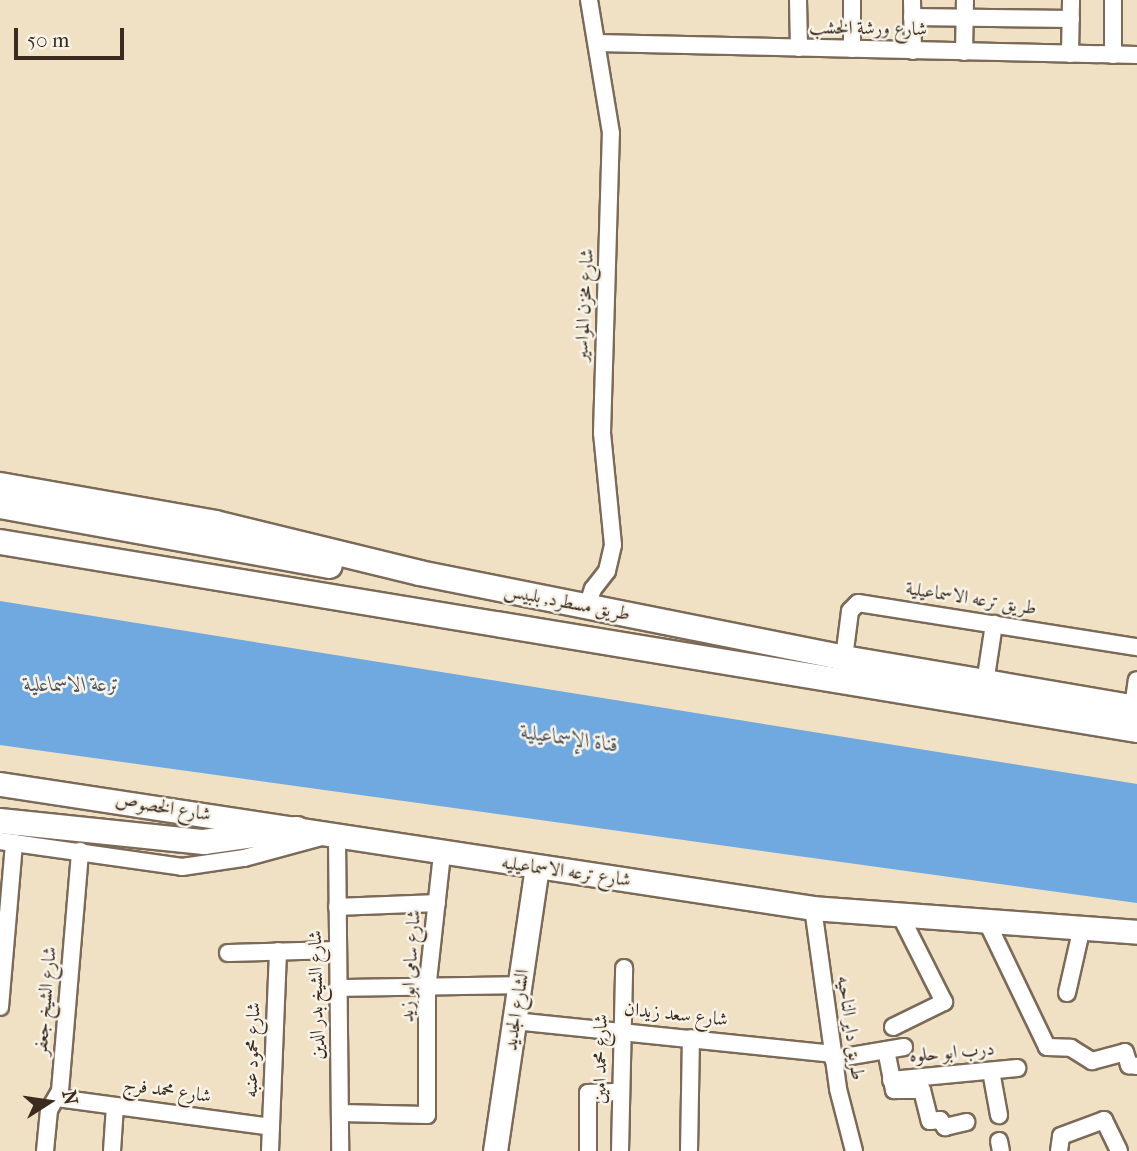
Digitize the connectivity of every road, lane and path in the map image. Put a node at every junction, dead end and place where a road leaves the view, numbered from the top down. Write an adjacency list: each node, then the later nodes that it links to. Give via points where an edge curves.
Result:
1 (589, 0): 11 (street, شارع مخزن المواسير)
2 (799, 0): 12 (street)
3 (852, 0): 13 (street)
4 (912, 0): 8 (street)
5 (965, 0): 9 (street)
6 (1071, 0): 10 (street)
7 (1113, 0): 17 (street)
8 (912, 18): 9 (street); 14 (street)
9 (965, 18): 10 (street); 15 (street)
10 (1071, 19): 16 (street)
11 (597, 43): 12 (street, شارع ورشة الخشب); 23 (street, شارع مخزن المواسير, via 611,133 602,433 613,545 607,571)
12 (799, 48): 13 (street, شارع ورشة الخشب)
13 (852, 49): 14 (street, شارع ورشة الخشب)
14 (913, 51): 15 (street, شارع ورشة الخشب)
15 (964, 52): 16 (street, شارع ورشة الخشب)
16 (1070, 54): 17 (street, شارع ورشة الخشب)
17 (1113, 55): 18 (street, شارع ورشة الخشب)
18 (1137, 55)
19 (0, 485): 22 (main road, طريق مسطرد, بلبيس, via 215,523)
20 (0, 506): 22 (main road, via 348,568)
21 (0, 542): 29 (main road, طريق مسطرد, بلبيس)
22 (419, 573): 23 (main road, طريق مسطرد, بلبيس)
23 (587, 607): 26 (main road, طريق مسطرد, بلبيس)
24 (994, 624): 25 (street, طريق ترعه الاسماعيلية); 26 (street, طريق ترعه الاسماعيلية, via 859,603 850,611); 28 (street)
25 (1137, 647)
26 (844, 658): 28 (main road, طريق مسطرد, بلبيس)
27 (1137, 680): 29 (street)
28 (985, 683): 29 (main road, طريق مسطرد, بلبيس)
29 (1136, 715)
30 (0, 784): 32 (main road, شارع الخصوص)
31 (0, 821): 32 (main road, via 204,842)
32 (297, 829): 33 (main road, شارع الخصوص)
33 (331, 837): 35 (street, شارع ترعه الاسماعيليه, via 182,867); 36 (main road, شارع ترعه الاسماعيليه); 39 (street, شارع الشيخ بدر الدين)
34 (7, 842): 35 (street, شارع ترعه الاسماعيليه); 53 (street)
35 (80, 852): 66 (street, شارع الشيخ جعفر)
36 (442, 854): 37 (main road, شارع ترعه الاسماعيليه); 38 (street, شارع سامى ابو زيد)
37 (537, 868): 40 (main road, شارع ترعه الاسماعيليه); 49 (main road, الشارع الجديد)
38 (437, 903): 39 (street); 50 (street, شارع سامى ابو زيد)
39 (337, 907): 45 (street, شارع الشيخ بدر الدين)
40 (813, 908): 41 (main road, شارع ترعه الاسماعيليه); 60 (street, طريق داير الناحيه)
41 (900, 915): 42 (main road, شارع ترعه الاسماعيليه); 55 (street, via 944,1002)
42 (985, 918): 43 (main road, شارع ترعه الاسماعيليه); 61 (street, via 1047,1047 1071,1048 1092,1061 1124,1052 1129,1065)
43 (1082, 927): 44 (main road, شارع ترعه الاسماعيليه); 52 (street)
44 (1137, 932)
45 (338, 950): 46 (street); 51 (street, شارع الشيخ بدر الدين)
46 (278, 951): 47 (street); 71 (street, شارع محمود عنبه)
47 (228, 953)
48 (624, 968): 56 (street, شارع محمد امين)
49 (521, 985): 50 (street); 54 (main road, الشارع الجديد)
50 (427, 986): 51 (street); 68 (street, شارع سامى ابو زيد, via 428,1113 420,1118)
51 (338, 988): 68 (street, شارع الشيخ بدر الدين)
52 (1067, 993)
53 (0, 1007)
54 (515, 1021): 56 (street, شارع سعد زيدان); 77 (main road, الشارع الجديد)
55 (893, 1027)
56 (623, 1030): 57 (street, شارع سعد زيدان); 65 (street, شارع محمد امين)
57 (691, 1038): 60 (street, شارع سعد زيدان); 80 (street)
58 (904, 1047): 59 (street, شارع سعد زيدان)
59 (886, 1050): 60 (street, شارع سعد زيدان); 64 (street, درب ابو حلوه)
60 (833, 1057): 81 (street, طريق داير الناحيه, via 844,1124)
61 (1137, 1066)
62 (1017, 1068): 63 (street, درب ابو حلوه)
63 (991, 1071): 64 (street, درب ابو حلوه); 69 (street)
64 (891, 1080): 70 (street, درب ابو حلوه, via 897,1092 923,1091 930,1121 941,1120 945,1127)
65 (621, 1092): 78 (street, via 588,1093); 79 (street, شارع محمد امين)
66 (57, 1098): 67 (street, شارع محمد فرج); 73 (street, شارع الشيخ جعفر, via 49,1110)
67 (116, 1106): 71 (street, شارع محمد فرج); 74 (street)
68 (340, 1113): 76 (street, شارع الشيخ بدر الدين)
69 (999, 1115)
70 (966, 1122)
71 (271, 1127): 75 (street, شارع محمود عنبه)
72 (1062, 1150): 82 (street, via 1061,1136 1104,1120)
73 (45, 1151)
74 (112, 1151)
75 (270, 1151)
76 (340, 1151)
77 (495, 1151)
78 (589, 1151)
79 (620, 1151)
80 (688, 1151)
81 (854, 1151)
82 (1119, 1151)

